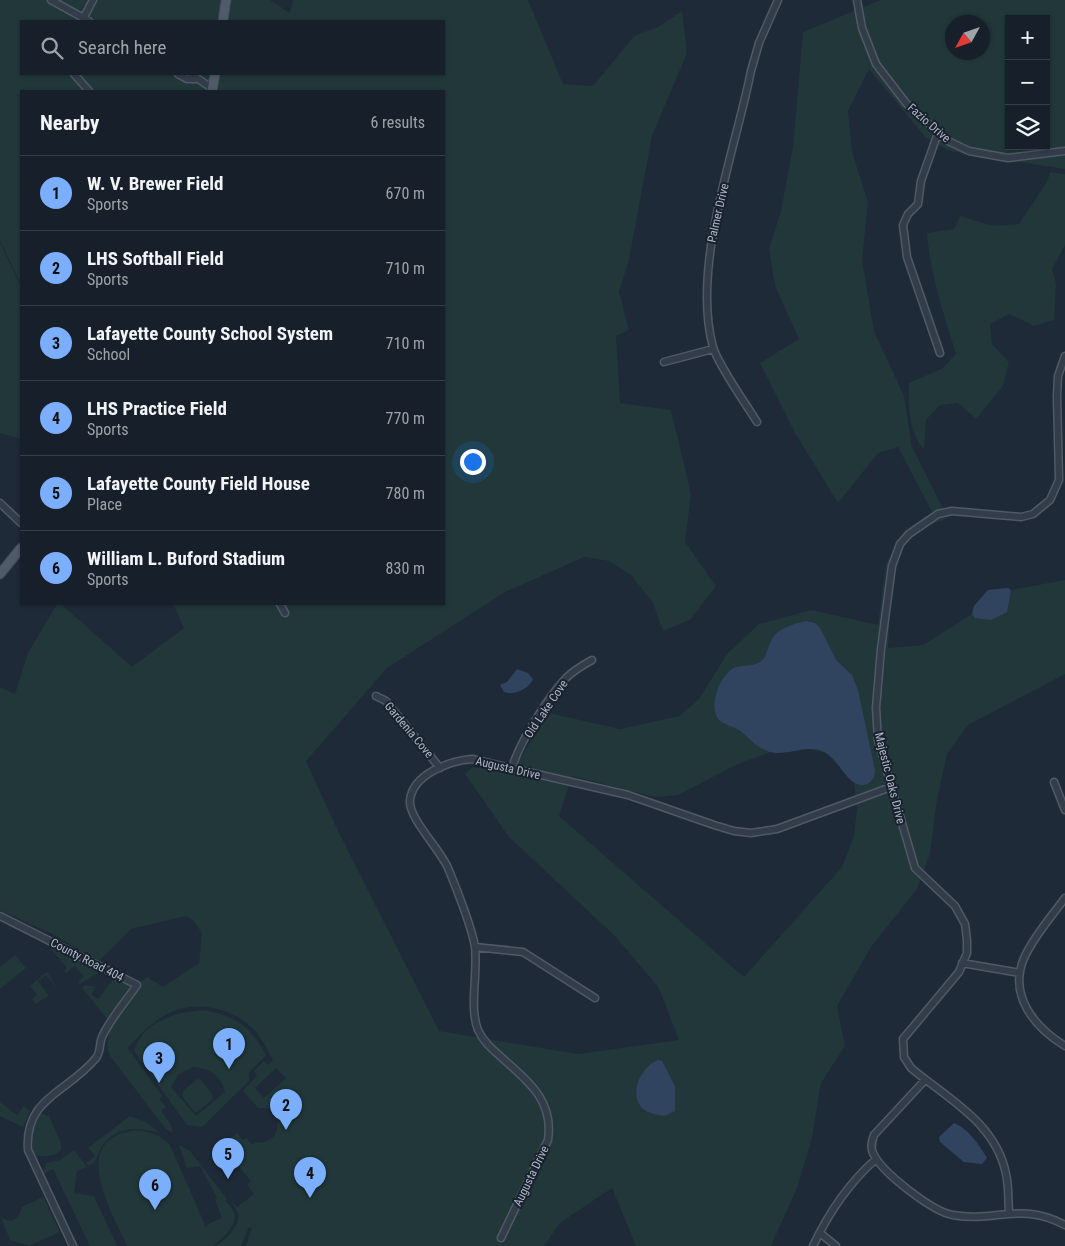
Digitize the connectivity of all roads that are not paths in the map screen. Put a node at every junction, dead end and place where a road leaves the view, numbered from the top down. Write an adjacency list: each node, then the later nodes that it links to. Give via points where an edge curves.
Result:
1 (51, 0): 6 (street)
2 (93, 0): 6 (street)
3 (226, 0): 7 (main road)
4 (778, 0): 17 (street, Palmer Drive, via 751,71 710,249 707,280 709,326)
5 (857, 0): 15 (street, Fazio Drive, via 862,28 876,64 906,103)
6 (81, 19)
7 (222, 20)
8 (75, 75): 13 (street)
9 (180, 75): 12 (street)
10 (192, 75): 12 (street)
11 (215, 75): 14 (main road)
12 (196, 79): 14 (street)
13 (88, 90)
14 (212, 90)
15 (938, 132): 16 (street, Fazio Drive, via 969,151 1003,158); 18 (street, via 921,181 918,204 903,225 907,257)
16 (1065, 151)
17 (714, 349): 20 (street); 21 (street, Palmer Drive)
18 (940, 354)
19 (1065, 356): 33 (street, Majestic Oaks Drive, via 1056,396 1059,480 1050,500 1033,514 1022,517 952,511 938,514 908,534 895,555 887,586 876,708 878,740)
20 (664, 362)
21 (757, 422)
22 (0, 503): 23 (street)
23 (20, 522)
24 (20, 549): 25 (main road)
25 (0, 574)
26 (280, 605): 27 (street)
27 (285, 614)
28 (592, 660): 31 (street, Old Lake Cove, via 575,670 559,686 516,755)
29 (376, 696): 30 (street, Gardenia Cove, via 386,701)
30 (440, 768): 31 (street, Augusta Drive, via 472,759); 37 (street, Augusta Drive, via 416,784 410,802 411,812 448,868)
31 (512, 768): 33 (street, Augusta Drive, via 628,795 714,825 751,832 777,829)
32 (1054, 782): 34 (street)
33 (891, 787): 38 (street, Majestic Oaks Drive, via 914,868 955,906 965,924 967,953)
34 (1065, 810)
35 (1065, 898): 39 (street, via 1034,941)
36 (0, 916): 48 (street, County Road 404, via 137,985 102,1037 97,1057 44,1101 28,1132 28,1150)
37 (475, 947): 40 (street, via 523,952); 47 (street, Augusta Drive, via 478,1029 486,1043 539,1094 550,1125 548,1140)
38 (962, 963): 39 (street); 42 (street, Majestic Oaks Drive, via 959,972 903,1039 906,1062)
39 (1020, 973): 41 (street, via 1020,991 1030,1017 1051,1038)
40 (595, 998)
41 (1065, 1046)
42 (925, 1080): 43 (street, via 874,1135 871,1146); 44 (street, Majestic Oaks Drive, via 974,1117 993,1141 1006,1174)
43 (876, 1159): 44 (street, via 914,1195 951,1215); 46 (street, via 854,1180)
44 (1009, 1212): 45 (street, via 1035,1213)
45 (1065, 1226)
46 (820, 1233): 49 (street); 50 (street)
47 (501, 1238)
48 (73, 1246)
49 (813, 1246)
50 (836, 1246)

